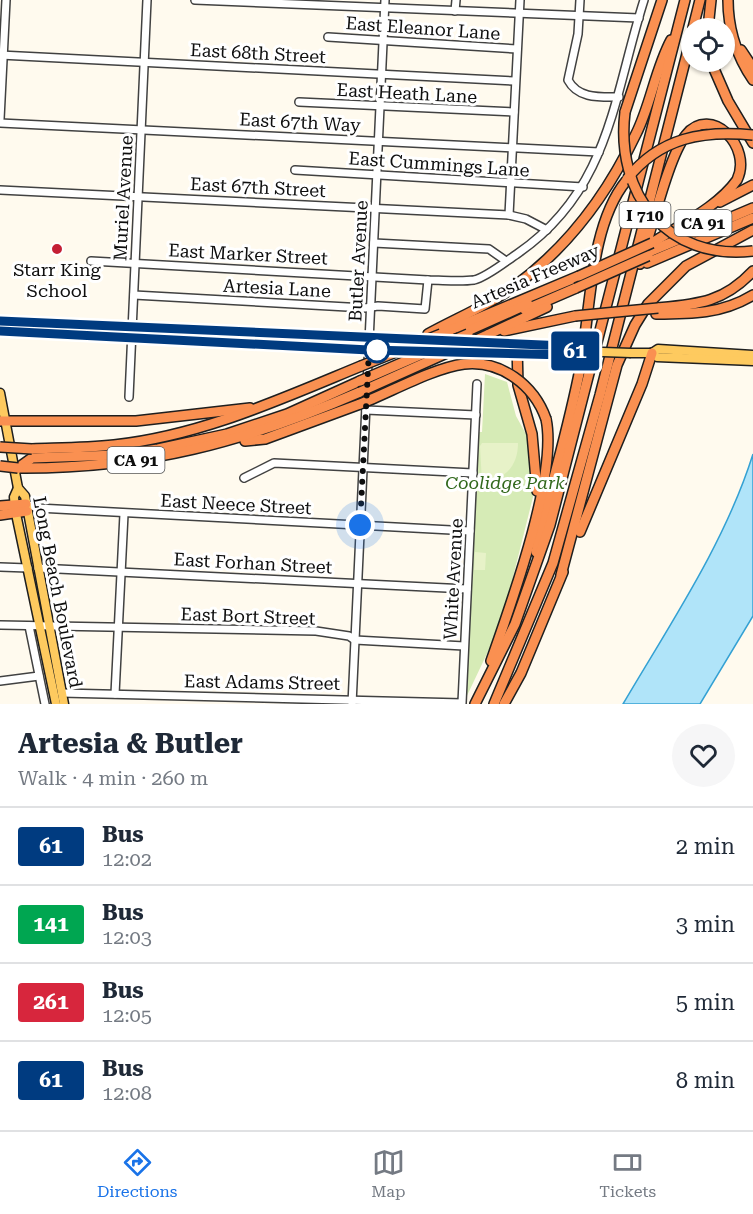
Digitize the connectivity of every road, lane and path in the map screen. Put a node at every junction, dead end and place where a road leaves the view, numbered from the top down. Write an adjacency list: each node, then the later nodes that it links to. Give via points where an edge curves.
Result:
1 (6, 0): 27 (street)
2 (147, 0): 28 (street, Muriel Avenue)
3 (195, 0): 13 (street)
4 (456, 0): 14 (street)
5 (520, 0): 15 (street)
6 (580, 0): 16 (street)
7 (644, 0): 17 (street, East Marker Street)
8 (662, 0): 62 (highway, bridge, via 625,112 626,166 639,197 662,225 691,243 724,252)
9 (685, 0): 21 (highway, I 710)
10 (700, 0): 18 (highway)
11 (711, 0): 19 (highway)
12 (728, 0): 20 (highway)
13 (385, 4): 14 (street); 24 (street, Butler Avenue)
14 (455, 11): 15 (street)
15 (519, 13): 16 (street); 26 (street)
16 (579, 15): 17 (street); 35 (street, via 568,80 581,94)
17 (639, 18): 35 (street, East Marker Street)
18 (696, 18)
19 (709, 18)
20 (729, 18)
21 (677, 30): 82 (highway, bridge, via 662,56 629,150 615,178 579,229 511,289); 118 (highway, I 710, via 593,363)
22 (328, 37): 24 (street, East Eleanor Lane)
23 (735, 39): 29 (highway)
24 (383, 42): 26 (street, East Eleanor Lane); 32 (street, Butler Avenue)
25 (735, 44): 33 (highway)
26 (517, 49): 34 (street)
27 (2, 55): 28 (street, East 68th Street); 39 (street)
28 (144, 62): 32 (street, East 68th Street); 40 (street, Muriel Avenue)
29 (753, 68)
30 (682, 72): 88 (highway, I 710)
31 (715, 72): 43 (highway)
32 (382, 74): 34 (street, East 68th Street); 37 (street, Butler Avenue)
33 (753, 80)
34 (515, 81): 38 (street)
35 (619, 97): 45 (street, East Marker Street)
36 (299, 102): 37 (street, East Heath Lane)
37 (380, 107): 38 (street, East Heath Lane); 42 (street, Butler Avenue)
38 (514, 112): 44 (street)
39 (0, 121): 40 (street, East 67th Way)
40 (141, 129): 42 (street, East 67th Way); 52 (street, Muriel Avenue)
41 (753, 135): 118 (highway, bridge, via 698,134 673,143 652,156 615,194 601,230 579,371)
42 (379, 141): 44 (street, East 67th Way); 47 (street, Butler Avenue)
43 (753, 143)
44 (512, 148): 45 (street, East 67th Way); 48 (street)
45 (599, 152): 50 (street, East Marker Street)
46 (295, 170): 47 (street, East Cummings Lane)
47 (377, 174): 48 (street, East Cummings Lane); 54 (street, Butler Avenue)
48 (510, 183): 50 (street, East Cummings Lane); 57 (street)
49 (753, 184): 56 (highway)
50 (583, 187): 59 (street, East Marker Street)
51 (0, 190): 52 (street, East 67th Street)
52 (138, 197): 54 (street, East 67th Street); 66 (street, Muriel Avenue)
53 (753, 203): 63 (highway, Artesia Freeway / CA 91)
54 (375, 208): 57 (street, East 67th Street); 61 (street, Butler Avenue)
55 (753, 210): 63 (highway)
56 (697, 214): 63 (highway); 88 (highway, via 738,179 743,164 737,140 713,125 699,126 687,133 676,151)
57 (508, 215): 59 (street, East 67th Street)
58 (753, 218): 63 (highway, Artesia Freeway / CA 91)
59 (547, 230): 65 (street, East Marker Street)
60 (753, 230): 115 (highway, via 686,266 665,284 635,325 617,365)
61 (374, 243): 65 (street, via 489,249); 68 (street, Butler Avenue)
62 (753, 251)
63 (649, 253): 70 (highway, Artesia Freeway / CA 91, bridge); 70 (highway, Artesia Freeway / CA 91)
64 (91, 261): 66 (street, East Marker Street)
65 (506, 261): 69 (street, East Marker Street, via 476,279)
66 (135, 264): 68 (street, East Marker Street); 71 (street, Muriel Avenue)
67 (753, 271): 74 (highway, via 736,288 708,302)
68 (372, 275): 69 (street, East Marker Street); 73 (street, Butler Avenue)
69 (428, 280): 73 (street, Artesia Lane, via 425,309)
70 (577, 285): 78 (highway, Artesia Freeway / CA 91); 82 (highway, Artesia Freeway / CA 91, bridge); 85 (highway, bridge)
71 (134, 295): 73 (street, Artesia Lane); 77 (street, Muriel Avenue)
72 (753, 295): 74 (highway, via 708,313)
73 (371, 308): 79 (street, Butler Avenue)
74 (657, 311): 78 (highway, bridge, via 575,316)
75 (0, 321): 77 (main road)
76 (0, 331): 77 (main road)
77 (133, 332): 79 (main road); 81 (main road); 89 (street, Muriel Avenue)
78 (487, 335): 94 (highway, CA 91, bridge, via 298,419)
79 (369, 339): 80 (main road); 81 (street, Butler Avenue)
80 (517, 349): 81 (main road); 83 (main road, bridge, via 566,346 575,351); 108 (highway, via 518,385 532,434 536,469)
81 (369, 350): 90 (street, Butler Avenue)
82 (397, 352): 91 (highway, CA 91, bridge)
83 (652, 353): 84 (main road, via 658,349); 115 (highway)
84 (752, 358)
85 (360, 379): 95 (highway, via 211,435 152,447); 97 (highway, via 287,414 190,442 117,455)
86 (477, 384): 92 (street, White Avenue)
87 (0, 393): 93 (main road, Long Beach Boulevard)
88 (600, 396): 135 (highway, I 710, via 553,563)
89 (129, 397)
90 (363, 407): 92 (street); 94 (highway, via 265,439); 99 (street, Butler Avenue); 108 (highway, bridge, via 451,367 476,364 512,374 536,399 546,419 548,453)
91 (261, 408): 93 (highway, via 136,421); 95 (highway, CA 91)
92 (476, 415): 100 (street, White Avenue)
93 (3, 421): 102 (main road, Long Beach Boulevard)
94 (237, 440): 97 (highway, CA 91, via 118,464)
95 (137, 441): 97 (highway, CA 91)
96 (0, 447): 97 (highway, CA 91, bridge)
97 (33, 458): 98 (highway, bridge, via 18,468)
98 (0, 466)
99 (363, 468): 100 (street); 101 (street, via 274,463); 109 (street, Butler Avenue)
100 (473, 473): 110 (street, White Avenue)
101 (244, 478)
102 (18, 488): 104 (main road, Long Beach Boulevard, via 25,496); 105 (main road, Long Beach Boulevard, via 14,497)
103 (0, 506): 105 (highway)
104 (27, 508): 105 (highway); 106 (street, East Neece Street); 113 (main road, Long Beach Boulevard)
105 (16, 509): 107 (highway); 112 (main road, Long Beach Boulevard)
106 (124, 514): 109 (street, East Neece Street); 114 (street)
107 (0, 515)
108 (533, 520): 134 (highway, via 507,613)
109 (360, 525): 110 (street, East Neece Street); 116 (street, Butler Avenue)
110 (470, 531): 117 (street, White Avenue)
111 (0, 567): 112 (street)
112 (28, 568): 121 (main road, Long Beach Boulevard)
113 (38, 568): 114 (street, East Forhan Street); 121 (main road, Long Beach Boulevard)
114 (121, 571): 116 (street, East Forhan Street); 122 (street)
115 (561, 575): 136 (highway, via 521,673)
116 (357, 583): 117 (street, East Forhan Street); 123 (street, Butler Avenue)
117 (467, 589): 124 (street, White Avenue)
118 (528, 592): 134 (highway, I 710)
119 (0, 625): 120 (street, East Bort Street)
120 (29, 626): 121 (street, East Bort Street); 125 (street)
121 (44, 626): 122 (street, East Bort Street); 127 (main road, Long Beach Boulevard); 132 (main road, Long Beach Boulevard)
122 (118, 627): 123 (street, East Bort Street, via 316,632); 128 (street)
123 (355, 640): 124 (street, East Bort Street); 129 (street, Butler Avenue)
124 (464, 646): 130 (street, White Avenue)
125 (39, 676): 126 (street); 131 (street)
126 (0, 681)
127 (62, 693): 128 (street, East Adams Street); 133 (main road, Long Beach Boulevard)
128 (115, 694): 129 (street, East Adams Street)
129 (352, 701): 130 (street, East Adams Street)
130 (462, 703)
131 (45, 704)
132 (56, 704)
133 (64, 704)
134 (474, 704)
135 (494, 704)
136 (504, 704)

